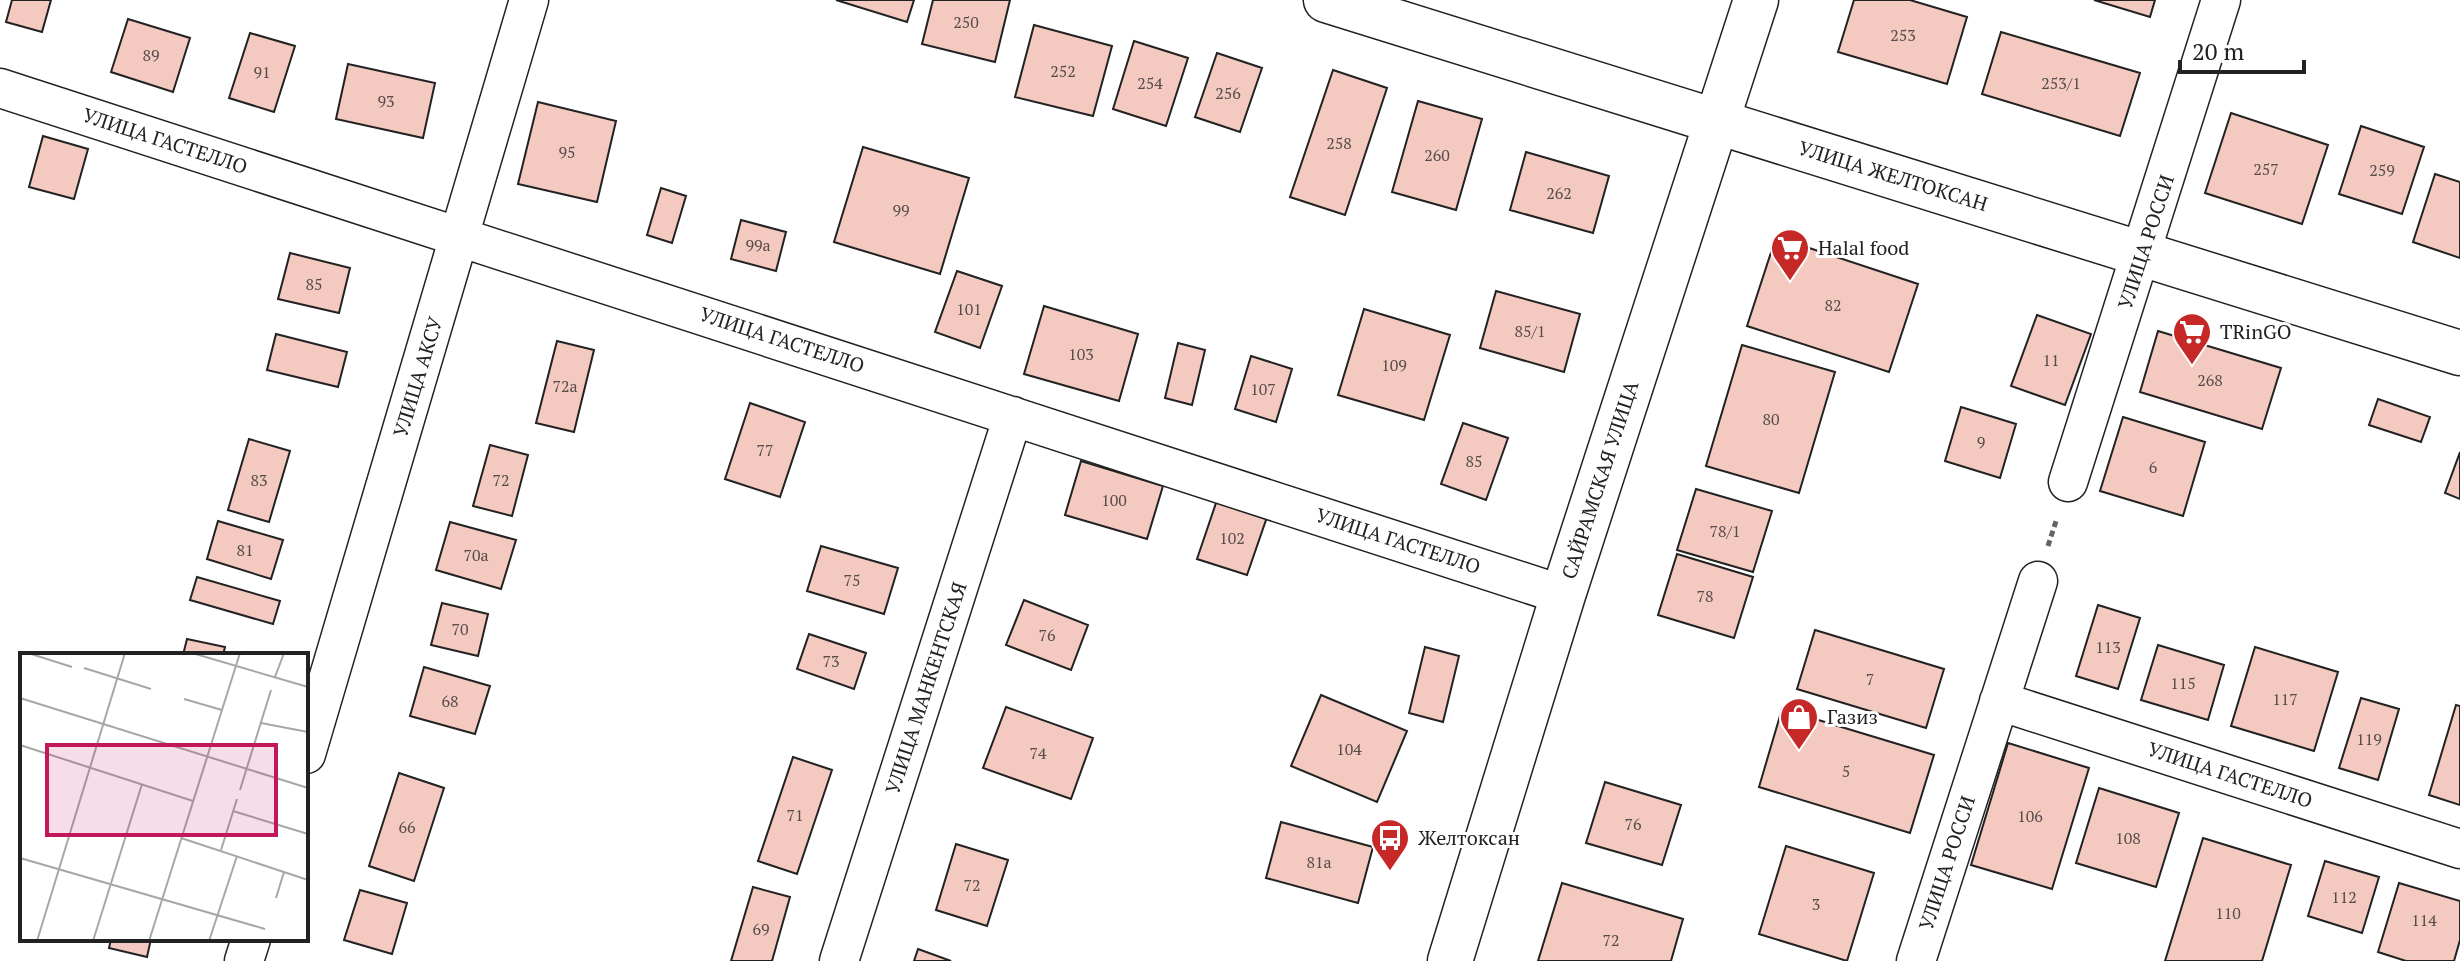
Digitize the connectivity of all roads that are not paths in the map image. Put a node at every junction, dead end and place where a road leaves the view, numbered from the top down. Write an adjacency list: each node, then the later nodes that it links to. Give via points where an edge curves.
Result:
1 (529, 0): 7 (street, УЛИЦА АКСУ)
2 (1326, 0): 6 (main road, УЛИЦА ЖЕЛТОКСАН)
3 (1756, 0): 6 (main road, САЙРАМСКАЯ УЛИЦА)
4 (2221, 0): 8 (street, УЛИЦА РОССИ)
5 (0, 88): 7 (street, УЛИЦА ГАСТЕЛЛО)
6 (1717, 121): 8 (main road, УЛИЦА ЖЕЛТОКСАН); 13 (main road, САЙРАМСКАЯ УЛИЦА)
7 (461, 235): 10 (street, УЛИЦА ГАСТЕЛЛО); 15 (street, УЛИЦА АКСУ)
8 (2142, 253): 9 (main road, УЛИЦА ЖЕЛТОКСАН); 11 (street, УЛИЦА РОССИ)
9 (2460, 353)
10 (1013, 416): 13 (street, УЛИЦА ГАСТЕЛЛО); 19 (street, УЛИЦА МАНКЕНТСКАЯ)
11 (2068, 482)
12 (2038, 581): 14 (street, УЛИЦА РОССИ)
13 (1563, 595): 20 (main road, САЙРАМСКАЯ УЛИЦА)
14 (1999, 701): 16 (street, УЛИЦА ГАСТЕЛЛО); 21 (street, УЛИЦА РОССИ)
15 (308, 747)
16 (2460, 849)
17 (250, 941): 18 (street)
18 (244, 961)
19 (839, 961)
20 (1450, 961)
21 (1916, 961)

